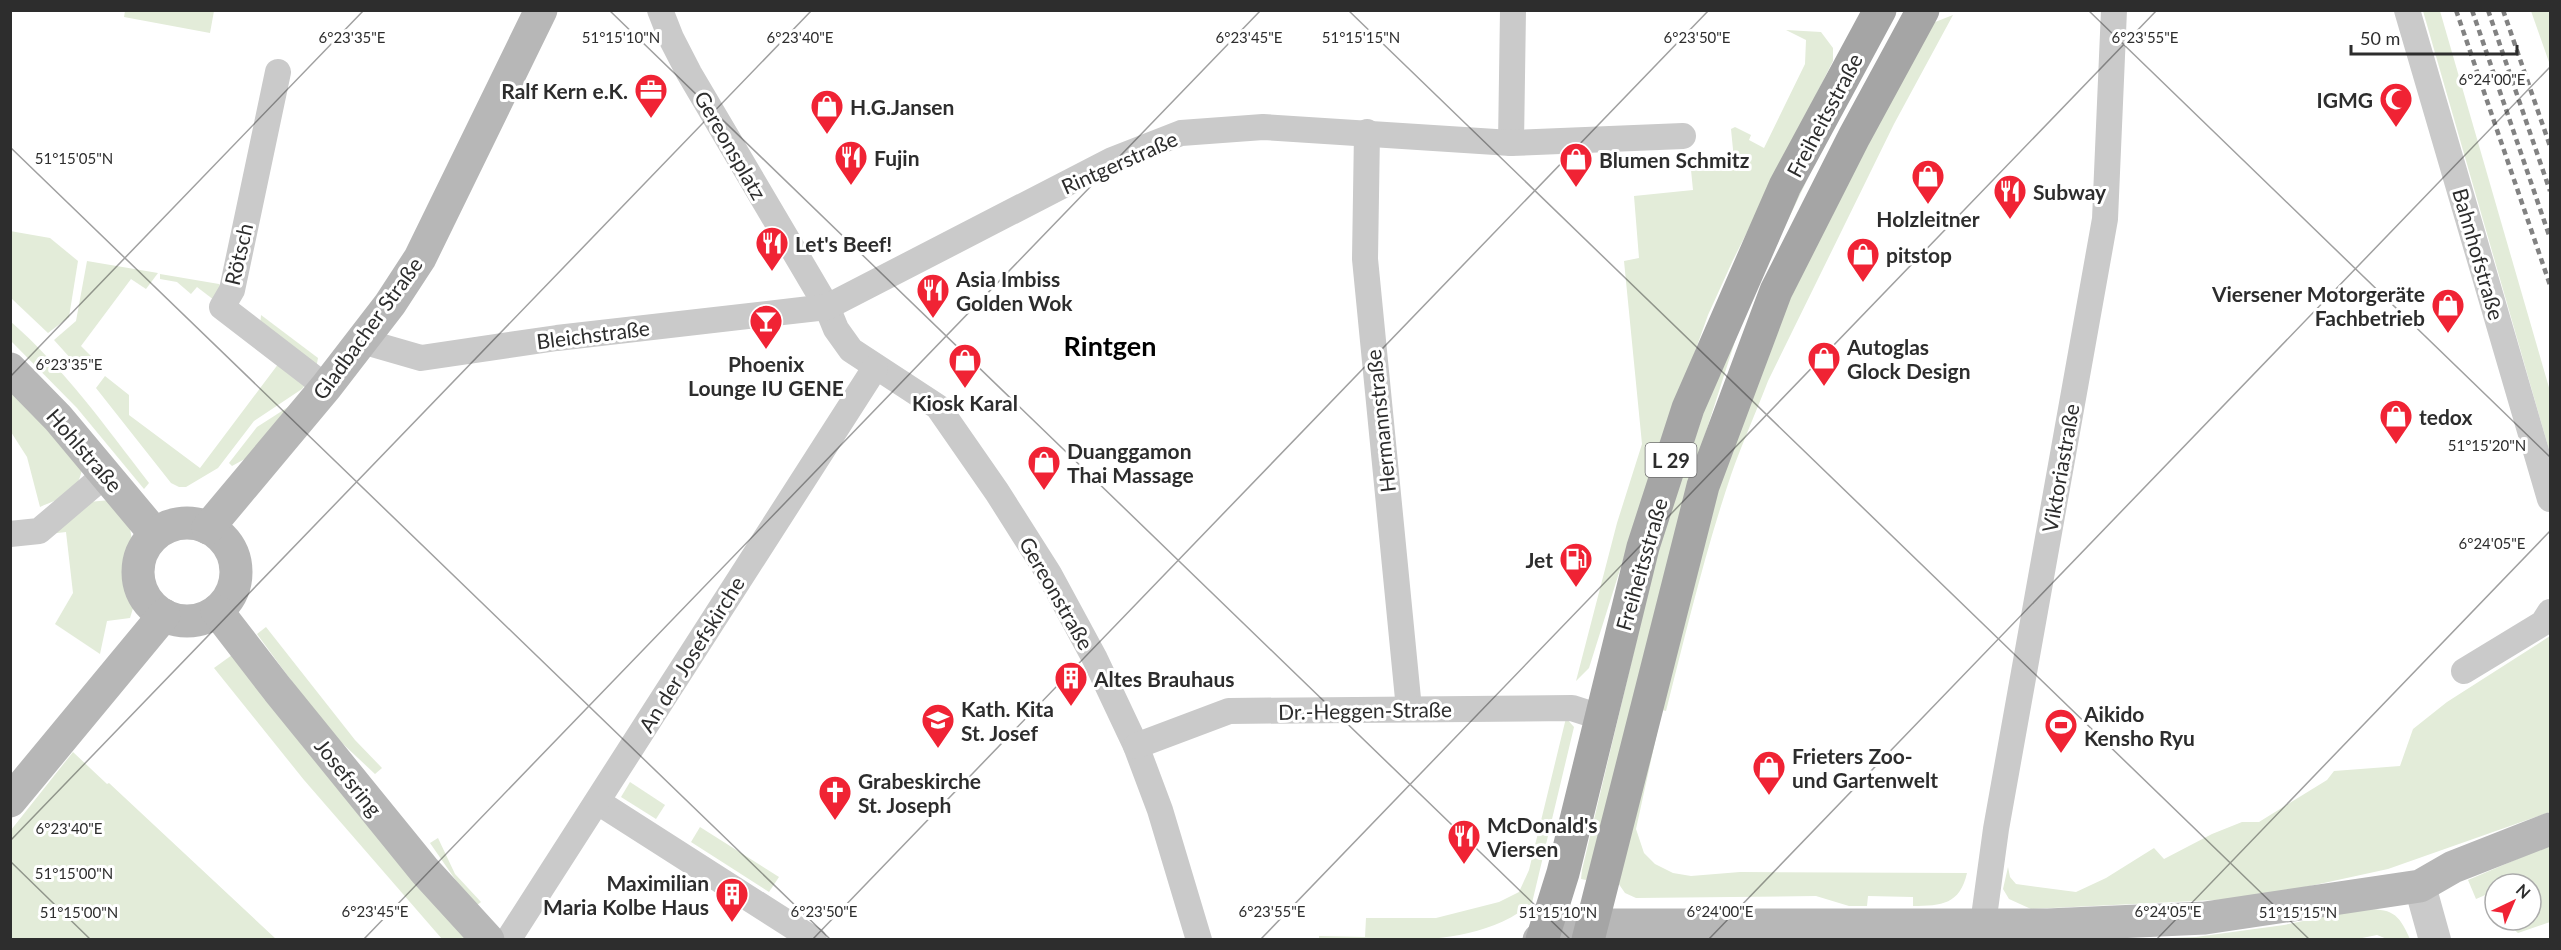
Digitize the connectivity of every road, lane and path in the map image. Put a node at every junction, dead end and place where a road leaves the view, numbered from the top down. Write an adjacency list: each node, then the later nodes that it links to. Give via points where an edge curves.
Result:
1 (541, 10): 13 (main road, Gladbacher Straße, via 420,258)
2 (660, 10): 12 (street, Gereonsplatz, via 689,73)
3 (1513, 10): 11 (street)
4 (1923, 10): 34 (main road, Freiheitsstraße / L 29, via 1776,291 1703,486)
5 (2114, 10): 33 (street, Viktoriastraße, via 2105,219)
6 (2407, 10): 18 (street, Bahnhofstraße)
7 (1880, 11): 27 (main road, Freiheitsstraße / L 29, via 1785,186 1688,408 1643,547)
8 (278, 72): 16 (street, Rötsch, via 232,290 222,307)
9 (1367, 132): 11 (street, Rintgerstraße); 12 (street, Rintgerstraße, via 1263,127 1181,133 1112,160); 26 (street, Hermannstraße, via 1365,259)
10 (1683, 136): 11 (street, Rintgerstraße)
11 (1511, 143)
12 (826, 307): 13 (street, Bleichstraße, via 556,338 422,358); 14 (street, Gereonstraße, via 851,350)
13 (362, 341): 16 (main road, Gladbacher Straße)
14 (875, 368): 28 (street, Gereonstraße, via 938,406 991,482 1049,574); 30 (street, An der Josefskirche)
15 (10, 369): 17 (main road, Hohlstraße)
16 (326, 387): 19 (main road, Gladbacher Straße)
17 (106, 474): 20 (street, via 39,531); 21 (main road, Hohlstraße)
18 (2550, 499)
19 (208, 528): 21 (main road, via 181,523); 22 (main road, via 222,538 236,567 231,591)
20 (10, 534)
21 (155, 534): 24 (main road, via 139,561 138,577 142,592)
22 (217, 611): 24 (main road, via 191,621); 36 (main road, Josefsring, via 425,871)
23 (2550, 612): 25 (street, via 2542,623)
24 (164, 615): 29 (main road)
25 (2464, 671)
26 (1409, 709): 27 (street, Dr.-Heggen-Straße, via 1572,708); 28 (street, Dr.-Heggen-Straße, via 1229,711)
27 (1600, 717): 40 (main road, Freiheitsstraße / L 29, via 1563,873)
28 (1136, 746): 39 (street, Gereonstraße)
29 (10, 801)
30 (598, 802): 37 (street, An der Josefskirche); 38 (street)
31 (2550, 829): 32 (main road, via 2452,867)
32 (2420, 886): 35 (main road, via 2205,918); 41 (street)
33 (1983, 924): 34 (main road); 35 (main road)
34 (1590, 932): 40 (main road)
35 (2047, 932)
36 (488, 939)
37 (508, 939)
38 (814, 939)
39 (1199, 939)
40 (1541, 939)
41 (2435, 939)

